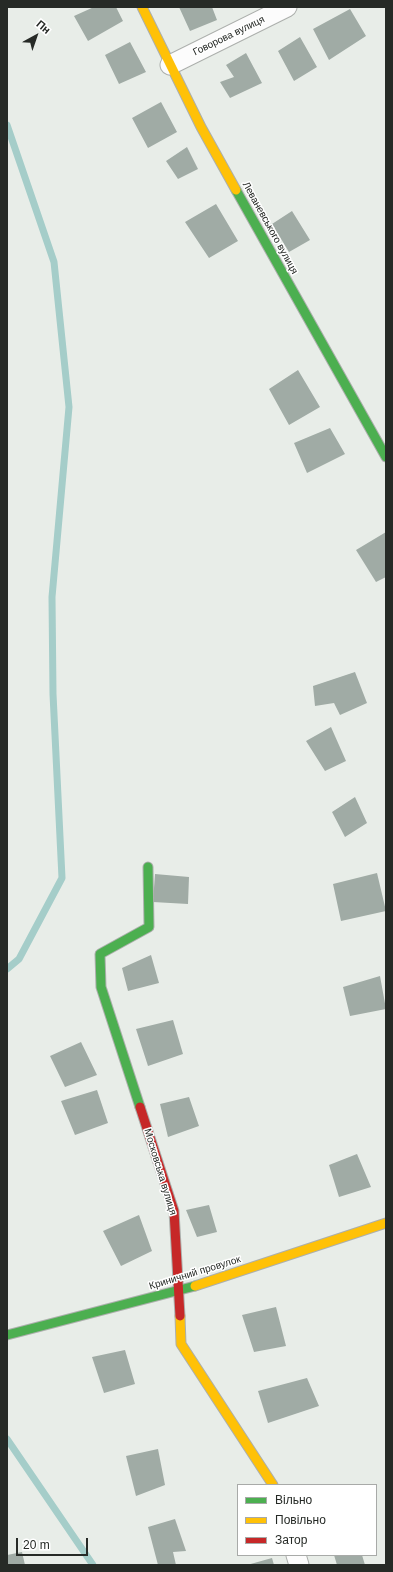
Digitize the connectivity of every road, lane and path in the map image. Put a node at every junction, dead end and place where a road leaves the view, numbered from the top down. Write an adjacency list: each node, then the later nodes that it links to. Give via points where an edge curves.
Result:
1 (142, 7): 3 (street, Леваневського вулиця)
2 (287, 7): 3 (street, Говорова вулиця)
3 (170, 65): 4 (street, Леваневського вулиця, via 200,127)
4 (385, 451)
5 (148, 867): 7 (street, Московська вулиця, via 149,927 100,954 101,987 174,1211)
6 (386, 1223): 7 (street, Криничний провулок)
7 (177, 1292): 8 (street, Криничний провулок); 9 (street, Московська вулиця, via 181,1344)
8 (7, 1335)
9 (272, 1484)

